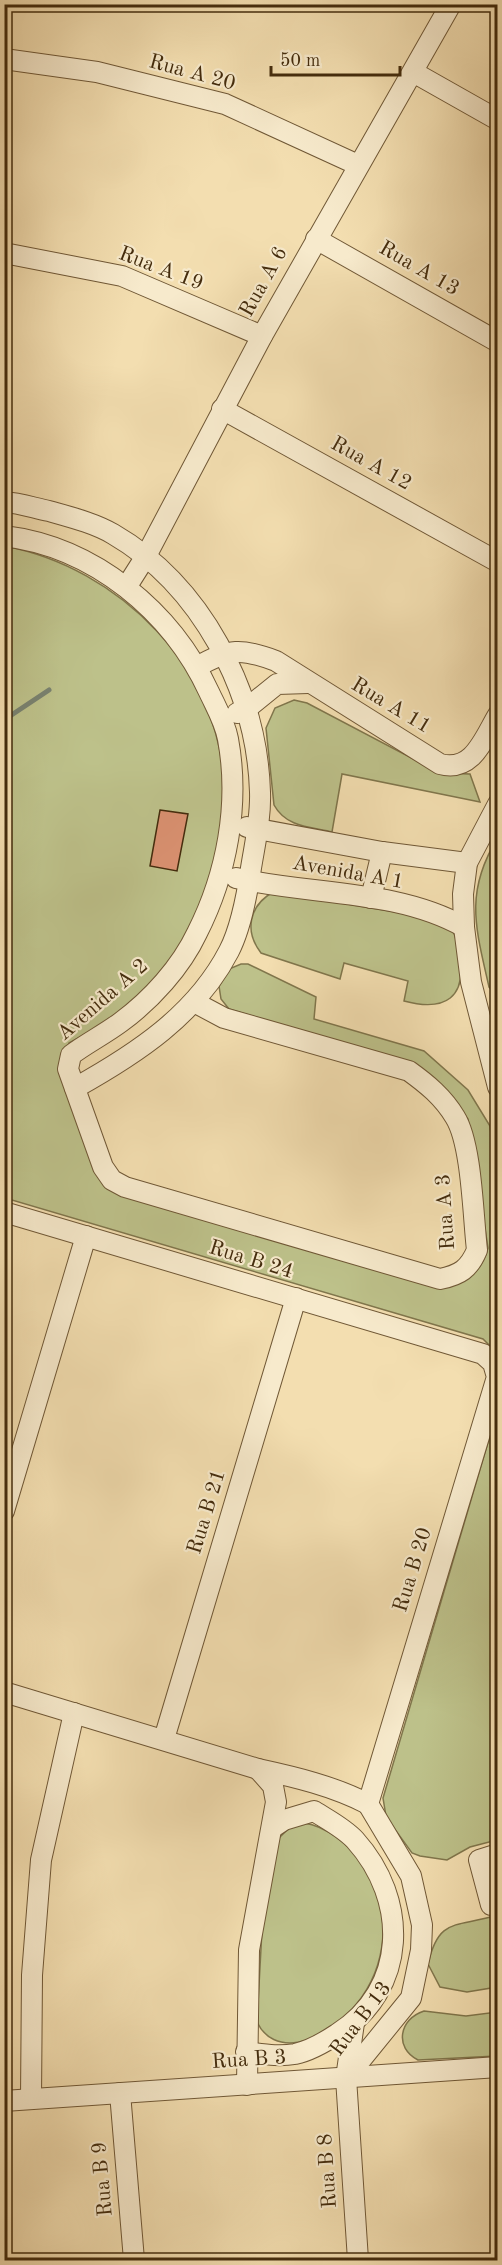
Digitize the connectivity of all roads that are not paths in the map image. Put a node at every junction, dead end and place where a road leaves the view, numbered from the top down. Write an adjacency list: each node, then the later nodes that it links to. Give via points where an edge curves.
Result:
1 (451, 4): 3 (street, Rua A 6)
2 (4, 59): 5 (street, Rua A 20, via 97,72 225,104)
3 (413, 72): 4 (street); 5 (street, Rua A 6)
4 (498, 120)
5 (358, 165): 6 (street, Rua A 6)
6 (316, 239): 8 (street, Rua A 6); 9 (street, Rua A 13)
7 (4, 253): 8 (street, Rua A 19, via 122,276)
8 (262, 336): 10 (street, Rua A 6)
9 (498, 342)
10 (222, 409): 13 (street, Rua A 6); 14 (street, Rua A 12)
11 (4, 502): 13 (street, via 70,517 111,533)
12 (4, 536): 15 (street, Avenida A 2, via 88,563)
13 (146, 556): 15 (street, Rua A 6); 16 (street, via 186,596)
14 (498, 562)
15 (126, 586): 17 (street, Avenida A 2, via 169,628)
16 (223, 654): 17 (street, Rua A 11); 18 (street, Rua A 11, via 254,652); 19 (street)
17 (197, 667): 21 (street, Avenida A 2)
18 (308, 683): 19 (street, via 277,684); 20 (street, Rua A 11, via 450,767 463,765 472,758)
19 (246, 709): 21 (street); 24 (street, via 260,792)
20 (498, 715)
21 (221, 718): 23 (street, Avenida A 2, via 233,777)
22 (498, 804): 26 (street)
23 (231, 823): 24 (street, Avenida A 1); 27 (street, Avenida A 2)
24 (258, 829): 25 (street, Avenida A 1); 28 (street)
25 (382, 852): 26 (street, Avenida A 1); 29 (street)
26 (467, 863): 30 (street)
27 (221, 874): 28 (street, Avenida A 1); 33 (street, Avenida A 2, via 197,935 174,969 122,1022 71,1055 68,1069)
28 (249, 881): 29 (street, Avenida A 1); 31 (street, via 230,949)
29 (371, 898): 30 (street, Avenida A 1, via 446,917)
30 (464, 927): 32 (street, via 471,982)
31 (194, 1002): 33 (street, via 131,1055); 33 (street, Rua A 3, via 225,1018 409,1071 434,1090 456,1118 466,1151 477,1250 471,1265 457,1275 440,1279 125,1187 112,1180 103,1167)
32 (498, 1087)
33 (75, 1088)
34 (4, 1212): 35 (street, Rua B 24)
35 (86, 1236): 36 (street, Rua B 24); 38 (street)
36 (296, 1298): 37 (street, Rua B 24); 41 (street, Rua B 21)
37 (483, 1354): 43 (street, Rua B 20, via 493,1363 497,1377)
38 (4, 1511)
39 (4, 1692): 40 (street)
40 (74, 1713): 41 (street); 53 (street, via 41,1860 32,1975)
41 (164, 1739): 42 (street)
42 (258, 1769): 43 (street, via 351,1795); 44 (street, via 269,1779 275,1793)
43 (368, 1804): 50 (street, Rua B 13, via 411,1876 422,1925 421,1950 411,1998)
44 (272, 1828): 47 (street, Rua B 13, via 314,1811 354,1839 379,1876 393,1915 395,1934 378,1994); 48 (street, via 249,1950)
45 (498, 1854): 46 (street, via 479,1860)
46 (494, 1905)
47 (354, 2023): 48 (street, Rua B 13, via 298,2053 274,2056); 50 (street, Rua B 13)
48 (246, 2052): 51 (street)
49 (498, 2067): 50 (street, Rua B 3)
50 (346, 2078): 51 (street, Rua B 3); 56 (street, Rua B 8)
51 (247, 2085): 52 (street, Rua B 3)
52 (120, 2093): 53 (street, Rua B 3); 55 (street, Rua B 9)
53 (31, 2100): 54 (street, Rua B 3)
54 (4, 2101)
55 (134, 2260)
56 (358, 2260)

